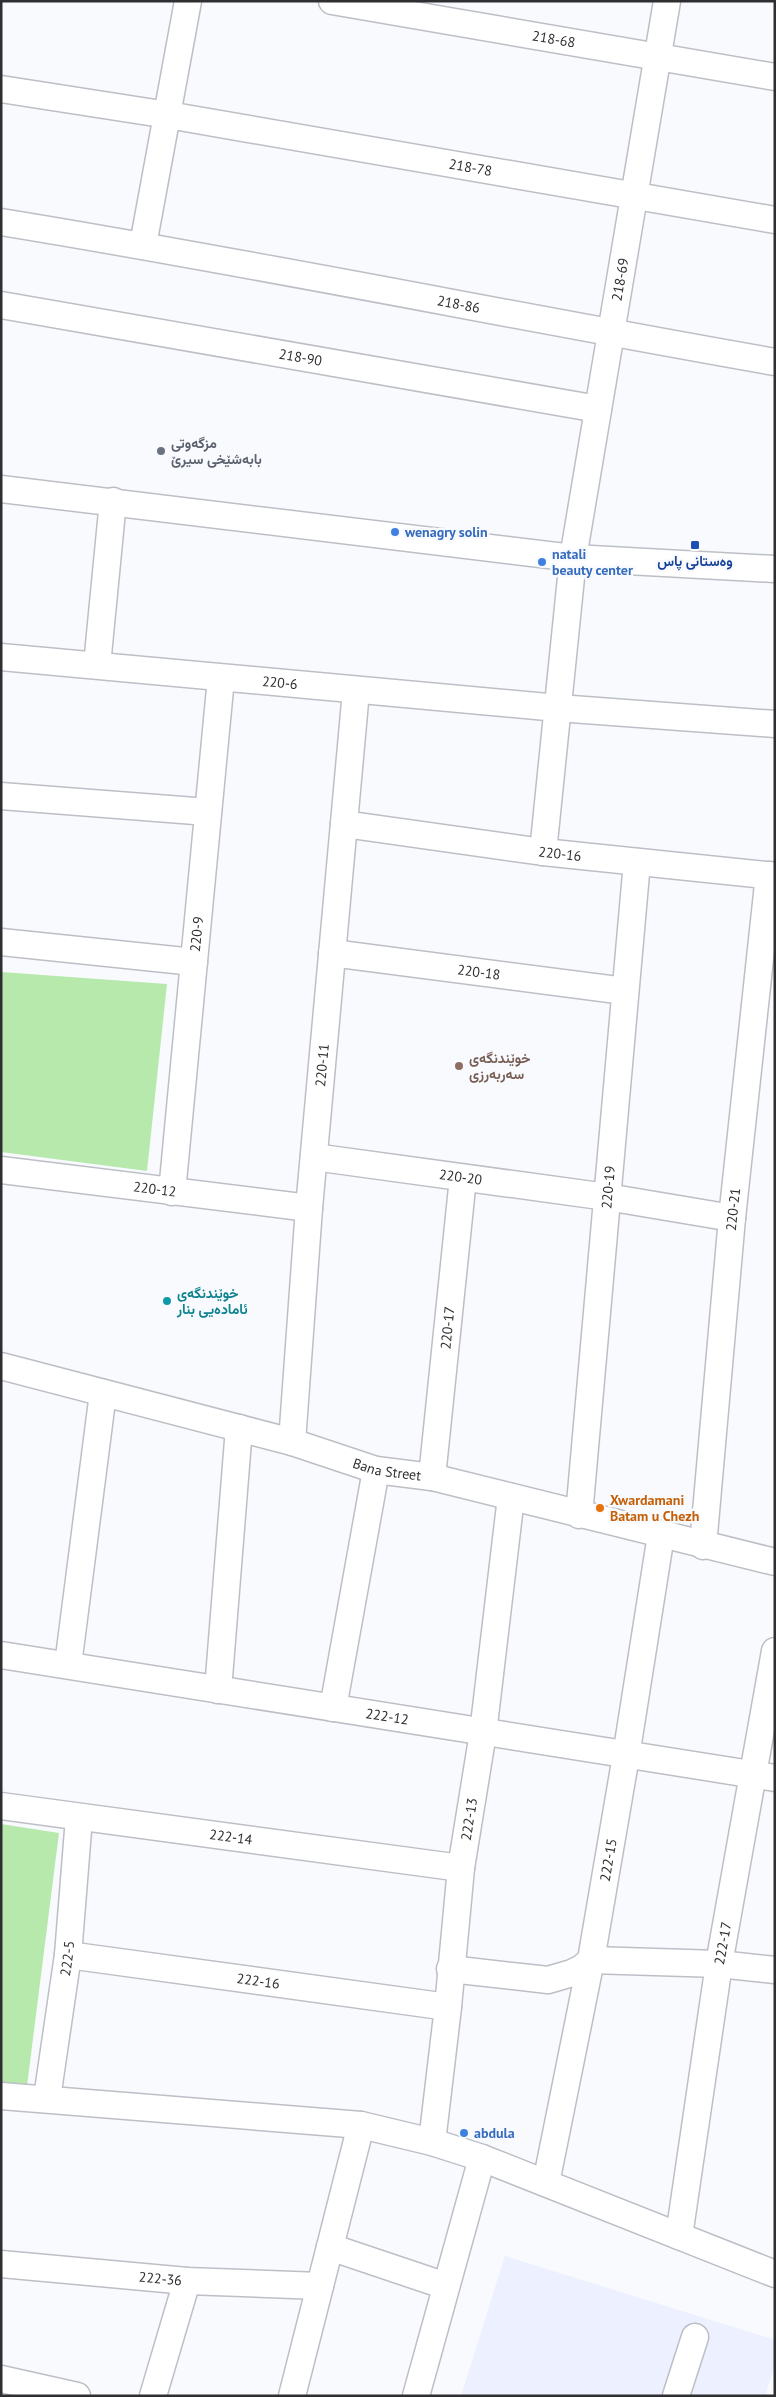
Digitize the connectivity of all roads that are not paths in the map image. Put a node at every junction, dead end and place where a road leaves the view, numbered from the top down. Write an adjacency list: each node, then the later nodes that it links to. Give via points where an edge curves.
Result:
1 (188, 1): 7 (street)
2 (332, 1): 4 (street, 218-68)
3 (667, 1): 4 (street, 218-69)
4 (658, 58): 5 (street, 218-68); 8 (street, 218-69)
5 (775, 77)
6 (1, 89): 7 (street, 218-78)
7 (168, 115): 8 (street, 218-78); 11 (street)
8 (635, 196): 9 (street, 218-78); 13 (street, 218-69)
9 (775, 220)
10 (1, 222): 11 (street, 218-86)
11 (143, 245): 13 (street, 218-86)
12 (1, 306): 15 (street, 218-90)
13 (612, 334): 14 (street, 218-86); 15 (street, 218-69)
14 (775, 362)
15 (598, 409): 18 (street, 218-69)
16 (1, 489): 17 (street)
17 (113, 501): 18 (street); 21 (street)
18 (574, 558): 19 (street); 24 (street, 218-69)
19 (775, 569)
20 (1, 657): 21 (street, 220-6)
21 (97, 665): 22 (street, 220-6)
22 (221, 678): 23 (street, 220-6); 27 (street, 220-9)
23 (356, 691): 24 (street, 220-6); 28 (street, 220-11)
24 (558, 708): 25 (street, 220-6); 29 (street, 218-69)
25 (775, 724)
26 (1, 796): 27 (street)
27 (208, 812): 34 (street, 220-9)
28 (344, 824): 29 (street, 220-16); 33 (street, 220-11)
29 (543, 852): 30 (street, 220-16)
30 (637, 862): 31 (street, 220-16); 35 (street, 220-19)
31 (772, 876): 36 (street, 220-21)
32 (1, 942): 34 (street)
33 (332, 953): 35 (street, 220-18); 37 (street, 220-11)
34 (194, 962): 40 (street, 220-9)
35 (625, 991): 41 (street, 220-19)
36 (764, 1004): 43 (street, 220-21)
37 (314, 1157): 39 (street, 220-20); 42 (street, 220-11)
38 (1, 1170): 40 (street, 220-12)
39 (462, 1178): 41 (street, 220-20); 49 (street, 220-17)
40 (172, 1192): 42 (street, 220-12)
41 (607, 1197): 43 (street, 220-20); 51 (street, 220-19)
42 (310, 1208): 47 (street, 220-11)
43 (732, 1218): 53 (street, 220-21)
44 (1, 1366): 45 (street, Bana Street)
45 (103, 1393): 46 (street, Bana Street); 57 (street)
46 (239, 1428): 47 (street, Bana Street); 58 (street)
47 (292, 1442): 48 (street, Bana Street)
48 (376, 1470): 49 (street, Bana Street); 59 (street)
49 (432, 1478): 50 (street, Bana Street)
50 (511, 1497): 51 (street, Bana Street); 60 (street, 222-13)
51 (579, 1514): 52 (street, Bana Street)
52 (661, 1535): 53 (street, Bana Street); 61 (street, 222-15)
53 (703, 1546): 54 (street, Bana Street)
54 (775, 1562)
55 (775, 1650): 62 (street, 222-17)
56 (1, 1655): 57 (street, 222-12)
57 (68, 1665): 58 (street, 222-12)
58 (218, 1690): 59 (street, 222-12)
59 (333, 1708): 60 (street, 222-12)
60 (483, 1733): 61 (street, 222-12); 65 (street, 222-13)
61 (626, 1756): 62 (street, 222-12); 67 (street, 222-15)
62 (763, 1776): 68 (street, 222-17)
63 (1, 1806): 64 (street, 222-14)
64 (78, 1818): 65 (street, 222-14); 66 (street, 222-5)
65 (461, 1868): 69 (street, 222-13)
66 (68, 1955): 71 (street, 222-16); 73 (street, 222-5)
67 (591, 1960): 68 (street); 69 (street, via 572,1974 548,1980); 77 (street, 222-15)
68 (719, 1964): 70 (street); 78 (street, 222-17)
69 (450, 1969): 71 (street, 222-13)
70 (775, 1970)
71 (448, 2007): 75 (street, 222-13)
72 (1, 2096): 73 (street)
73 (47, 2098): 74 (street)
74 (361, 2125): 75 (street); 79 (street)
75 (432, 2142): 76 (street)
76 (482, 2158): 77 (street); 84 (street)
77 (546, 2183): 78 (street)
78 (679, 2236): 81 (street)
79 (330, 2247): 83 (street); 84 (street)
80 (1, 2264): 82 (street, 222-36)
81 (775, 2274)
82 (187, 2281): 83 (street, 222-36); 88 (street)
83 (320, 2286): 89 (street)
84 (446, 2286): 90 (street)
85 (695, 2337): 91 (street)
86 (1, 2379): 87 (street)
87 (77, 2396)
88 (152, 2396)
89 (292, 2396)
90 (416, 2396)
91 (676, 2396)

